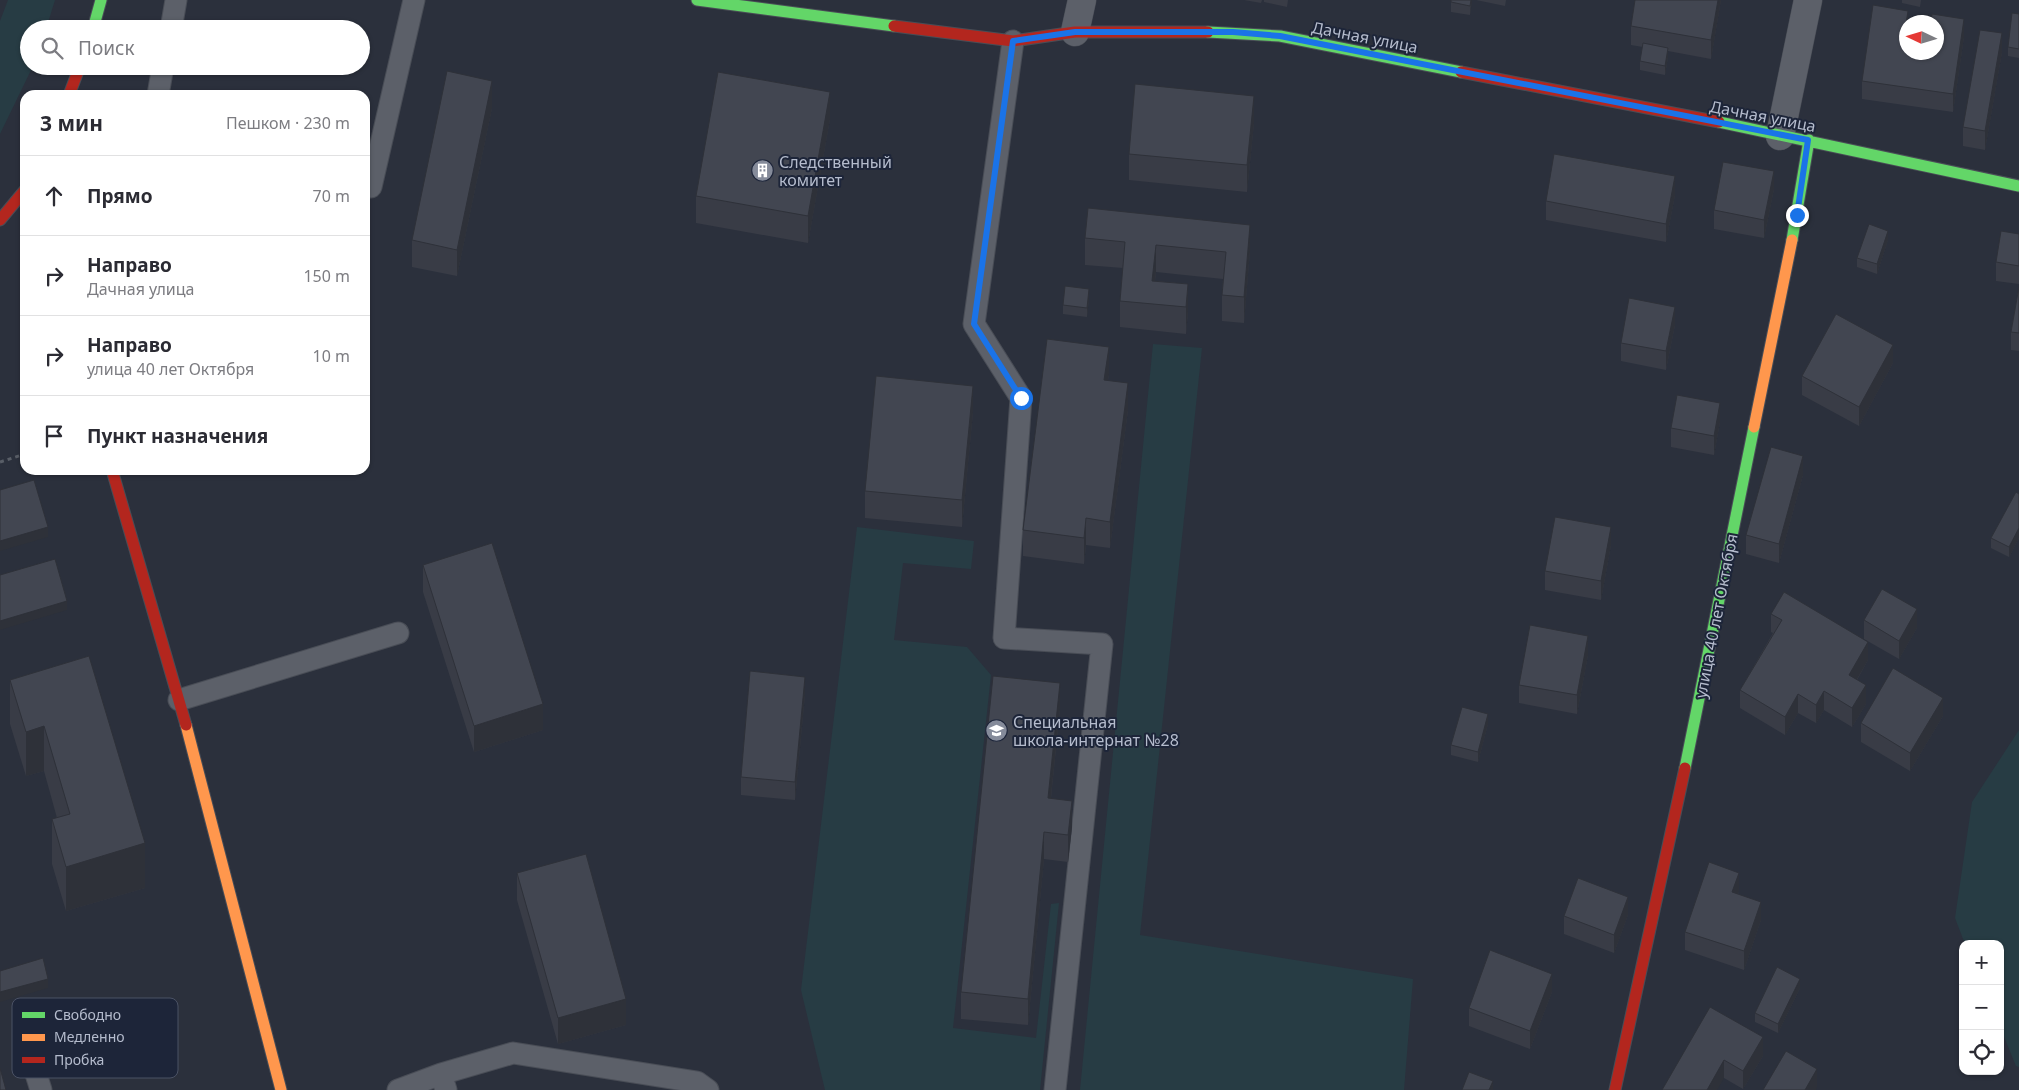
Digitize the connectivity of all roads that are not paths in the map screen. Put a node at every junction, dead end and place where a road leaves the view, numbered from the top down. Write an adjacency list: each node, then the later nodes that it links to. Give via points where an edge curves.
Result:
1 (101, 0): 7 (main road)
2 (176, 0): 8 (lane)
3 (414, 0): 18 (lane)
4 (697, 0): 10 (main road, Дачная улица)
5 (1082, 0): 9 (street)
6 (1808, 0): 15 (street)
7 (95, 20)
8 (173, 20)
9 (1075, 32): 10 (main road, Дачная улица); 15 (main road, Дачная улица, via 1233,32 1280,36)
10 (1013, 41): 30 (lane, via 974,324 1021,398 1004,638 1102,644)
11 (77, 75): 13 (main road)
12 (161, 75): 14 (lane)
13 (71, 90)
14 (159, 90)
15 (1780, 136): 16 (main road, Дачная улица)
16 (1808, 140): 17 (main road, Дачная улица); 31 (main road, улица 40 лет Октября, via 1797,215 1693,729)
17 (2019, 186)
18 (370, 187)
19 (20, 196): 20 (main road)
20 (0, 220)
21 (113, 475): 23 (main road)
22 (398, 633): 23 (lane)
23 (179, 700): 27 (main road)
24 (37, 1078): 26 (lane)
25 (443, 1082): 28 (lane); 29 (lane, via 512,1053 697,1082)
26 (41, 1090)
27 (281, 1090)
28 (398, 1090)
29 (708, 1090)
30 (1055, 1090)
31 (1615, 1090)

